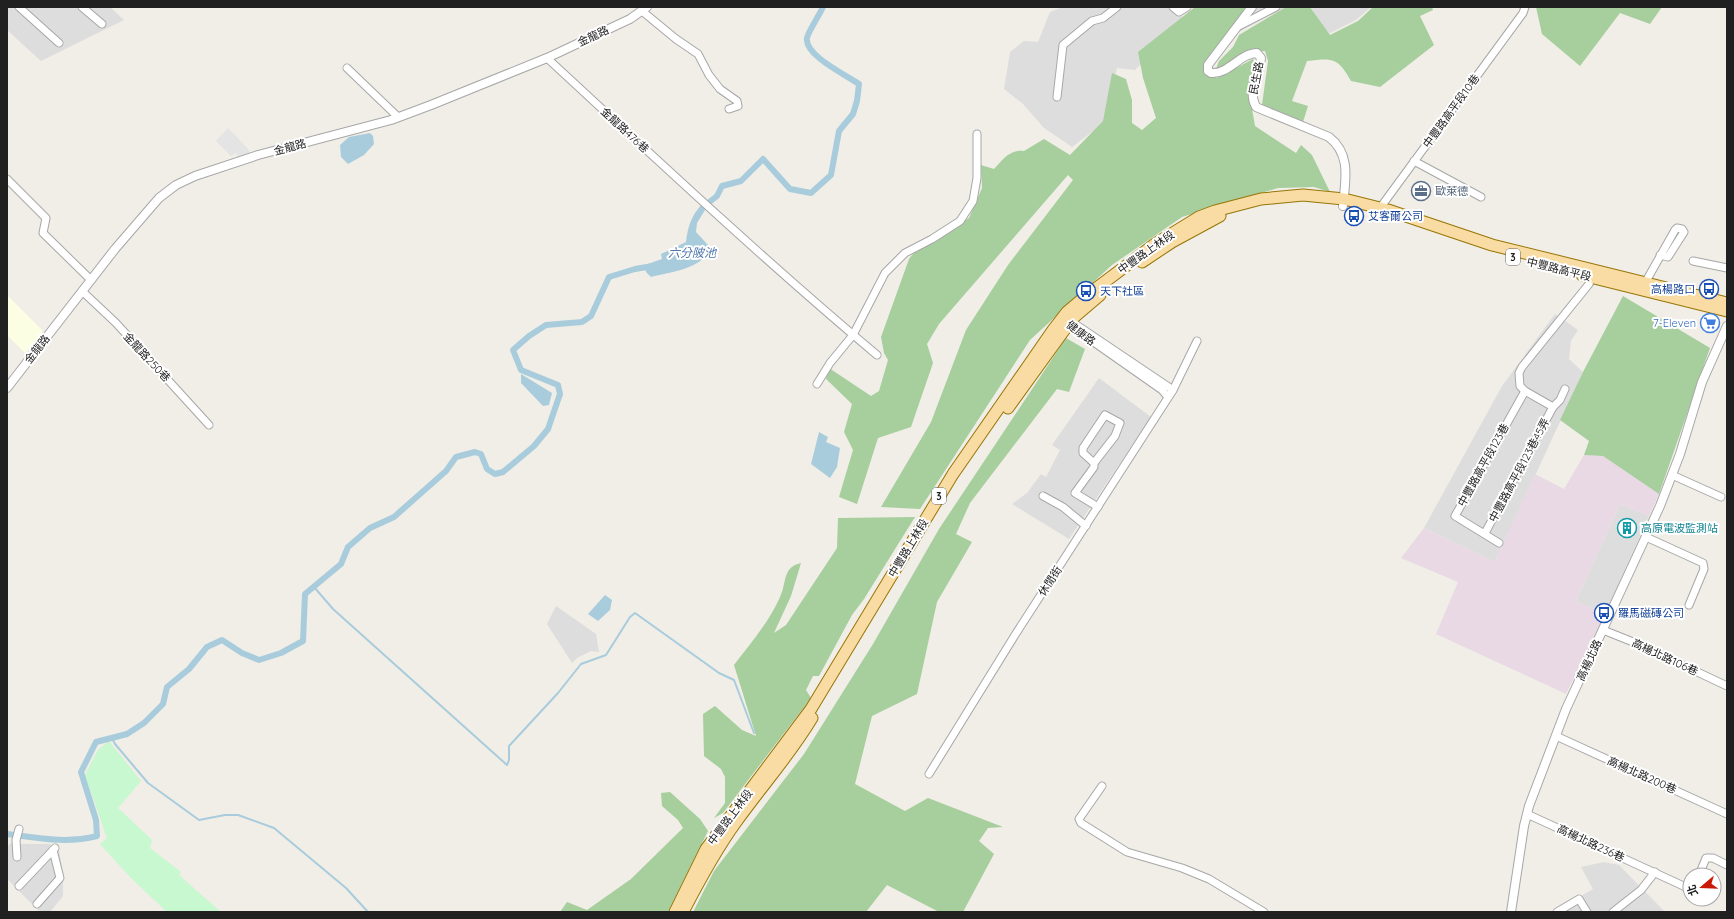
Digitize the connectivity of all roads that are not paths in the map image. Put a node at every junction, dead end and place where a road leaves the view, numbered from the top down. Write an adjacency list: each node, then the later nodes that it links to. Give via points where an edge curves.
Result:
1 (19, 7): 12 (street)
2 (82, 7): 10 (street)
3 (1117, 7): 15 (street, via 1102,18 1092,21 1063,45)
4 (1187, 7): 9 (street)
5 (1252, 7): 11 (street, 民生路)
6 (1276, 7): 11 (street)
7 (1525, 7): 19 (street, 中豐路高平段10巷)
8 (645, 9): 13 (street, 金龍路, via 630,19); 16 (street, via 702,58 720,89 737,101 738,106)
9 (1176, 10)
10 (102, 24)
11 (1235, 28): 23 (street, 民生路, via 1208,65 1208,71 1220,72 1247,55 1257,53 1261,58 1260,65 1251,93 1256,107 1336,142 1346,164)
12 (58, 43)
13 (547, 58): 17 (street, 金龍路); 35 (street, 金龍路476巷, via 705,206)
14 (347, 68): 17 (street)
15 (1057, 97)
16 (729, 109)
17 (398, 117): 29 (street, 金龍路, via 258,156 195,176 176,185 159,198)
18 (977, 134): 35 (street, via 977,178 973,200 960,221 905,253 885,273)
19 (1414, 161): 21 (street); 24 (street, 中豐路高平段10巷)
20 (7, 179): 29 (street, via 46,218 43,233)
21 (1481, 197)
22 (1301, 199): 23 (main road, 中豐路高平段 / 3); 33 (main road, 中豐路上林段 / 3, via 1260,206 1218,217 1200,225 1158,247 1086,296)
23 (1343, 202): 24 (main road, 中豐路高平段 / 3)
24 (1378, 211): 28 (main road, 中豐路高平段 / 3, via 1492,252)
25 (1660, 255): 30 (street)
26 (1693, 261): 27 (street)
27 (1727, 268)
28 (1593, 274): 30 (main road, 中豐路高平段 / 3); 32 (main road, 中豐路高平段 / 3); 40 (street, 中豐路高平段123巷, via 1590,284 1522,367 1519,373)
29 (91, 280): 31 (street, 金龍路)
30 (1645, 283): 32 (main road, 中豐路高平段 / 3)
31 (82, 291): 39 (street, 金龍路); 45 (street, 金龍路250巷, via 116,323)
32 (1726, 303)
33 (1067, 321): 42 (street, 健康路); 43 (street, 健康路); 71 (main road, 中豐路上林段 / 3, via 953,474 811,709 706,849); 72 (main road, 中豐路上林段 / 3, via 960,474 801,737 715,852)
34 (1727, 326): 47 (street, 高楊北路, via 1702,382)
35 (853, 335): 37 (street, 金龍路476巷); 38 (street, via 830,362)
36 (1197, 341): 42 (street, 休閒街)
37 (877, 355)
38 (817, 384)
39 (7, 388)
40 (1522, 388): 44 (street); 52 (street, 中豐路高平段123巷, via 1455,516)
41 (1565, 389): 44 (street, 中豐路高平段123巷45弄)
42 (1173, 390): 43 (street, 休閒街)
43 (1168, 397): 50 (street, 休閒街)
44 (1553, 407): 52 (street, 中豐路高平段123巷45弄)
45 (210, 425)
46 (1094, 463): 46 (street, via 1115,436 1120,423 1105,415 1083,448 1083,452); 50 (street, via 1094,467 1076,493)
47 (1672, 475): 49 (street); 53 (street, 高楊北路)
48 (1043, 496): 51 (street, via 1063,507)
49 (1721, 497)
50 (1098, 507): 51 (street, 休閒街)
51 (1086, 526): 59 (street, 休閒街)
52 (1484, 533): 54 (street, 中豐路高平段123巷)
53 (1646, 536): 55 (street, via 1703,563 1704,569); 56 (street, 高楊北路)
54 (1499, 543)
55 (1689, 605)
56 (1603, 630): 57 (street, 高楊北路106巷); 58 (street, 高楊北路)
57 (1727, 686)
58 (1556, 736): 61 (street, 高楊北路); 62 (street, 高楊北路200巷)
59 (929, 774)
60 (1102, 786): 73 (street, via 1080,819 1081,823 1127,852 1209,879)
61 (1527, 814): 67 (street, 高楊北路236巷); 74 (street, 高楊北路)
62 (1727, 814)
63 (19, 829): 64 (street, via 16,840)
64 (17, 857)
65 (1727, 865): 66 (street, via 1713,858 1706,858)
66 (1702, 867)
67 (1655, 872): 68 (street, 高楊北路236巷); 77 (street, via 1641,890)
68 (1682, 885)
69 (19, 886): 70 (street, via 55,848 60,878)
70 (37, 904)
71 (675, 912)
72 (683, 912)
73 (1264, 912)
74 (1511, 912)
75 (1557, 912): 76 (street, via 1579,898)
76 (1587, 912)
77 (1613, 912)

